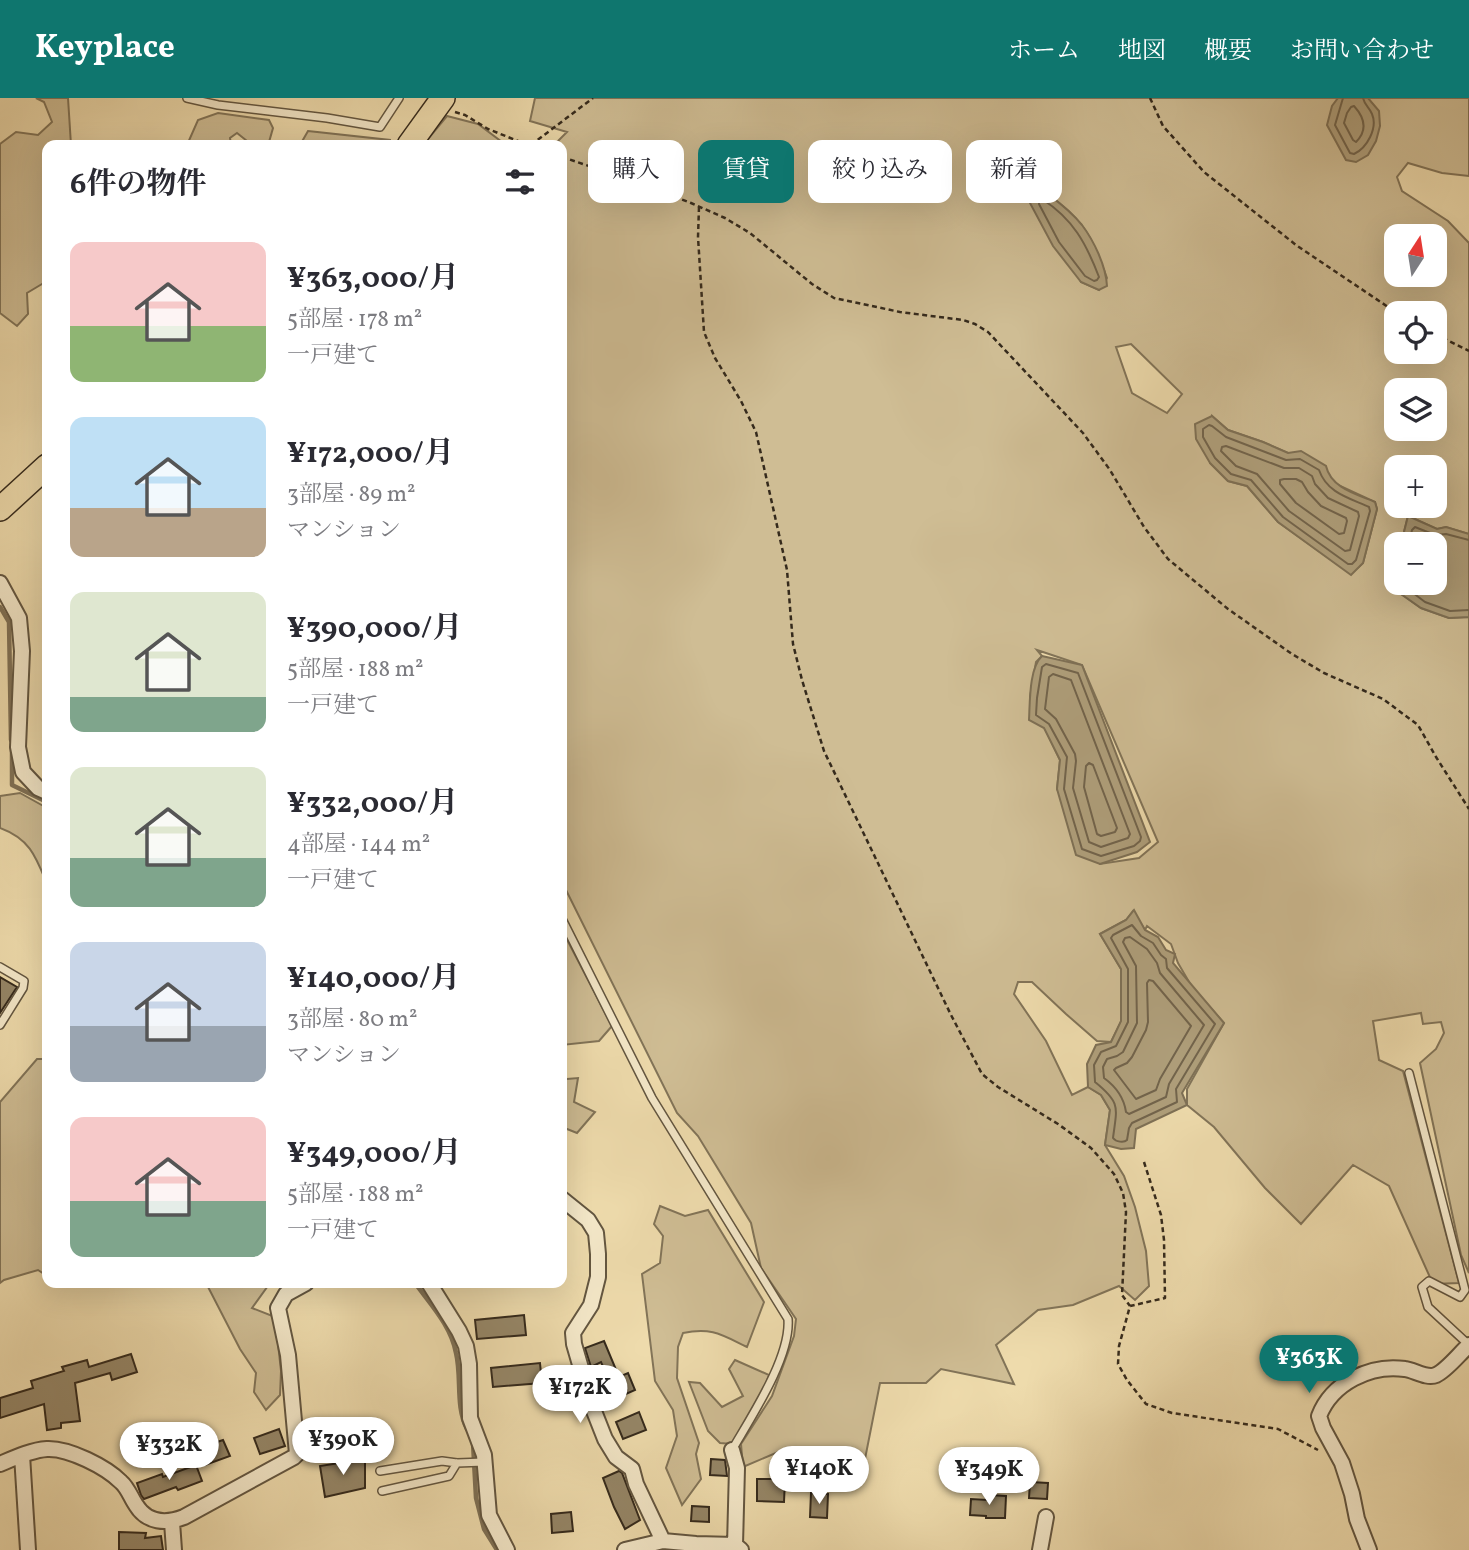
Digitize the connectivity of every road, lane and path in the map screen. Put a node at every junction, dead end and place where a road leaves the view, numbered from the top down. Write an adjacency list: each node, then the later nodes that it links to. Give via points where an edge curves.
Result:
1 (187, 98): 2 (lane, via 380,127)
2 (399, 98)
3 (593, 98): 8 (path)
4 (1150, 98): 11 (path, via 1163,126 1204,172 1296,246)
5 (440, 103): 6 (highway); 7 (path)
6 (413, 140)
7 (517, 140)
8 (537, 140)
9 (567, 159): 10 (path)
10 (699, 207): 18 (path, via 750,233 834,298 963,320 988,332 1083,433 1168,559 1292,654 1383,699 1418,725); 27 (path, via 704,332 756,432 787,570 793,643 824,751 982,1074 1091,1148 1114,1174 1126,1212 1122,1295)
11 (1384, 304)
12 (1447, 340): 13 (path)
13 (1469, 351)
14 (42, 471): 15 (highway)
15 (0, 509)
16 (0, 583): 17 (street, via 19,618 23,772)
17 (42, 790)
18 (1469, 809)
19 (567, 929): 29 (lane, via 652,1098 788,1319 786,1342 766,1392)
20 (0, 967): 21 (lane, via 24,981)
21 (0, 1026)
22 (1409, 1073): 28 (lane, via 1465,1290 1460,1297 1429,1281 1422,1287 1428,1307)
23 (1144, 1163): 27 (path, via 1161,1215 1165,1298)
24 (567, 1203): 39 (street, via 596,1233 598,1278 591,1305 573,1333 588,1394 605,1439 616,1457 632,1469)
25 (297, 1288): 38 (street, via 286,1294 278,1308 288,1355 297,1454)
26 (436, 1288): 31 (street, via 466,1346 470,1418)
27 (1130, 1306): 33 (path, via 1118,1364 1146,1404 1172,1413 1278,1429)
28 (1469, 1345): 33 (street, via 1440,1374 1387,1368 1347,1381 1337,1390 1319,1416)
29 (732, 1450): 40 (street, via 737,1468)
30 (22, 1455): 34 (street); 38 (street, via 47,1449 89,1461 123,1483 145,1516); 41 (street)
31 (483, 1462): 32 (lane); 43 (street, via 489,1514)
32 (457, 1463): 35 (lane, via 442,1461); 36 (lane, via 449,1476)
33 (1342, 1463): 46 (street)
34 (0, 1464)
35 (380, 1471)
36 (382, 1491)
37 (1046, 1517): 45 (street)
38 (172, 1522): 42 (street)
39 (663, 1541): 40 (street); 44 (street)
40 (738, 1547)
41 (28, 1550)
42 (174, 1550)
43 (507, 1550)
44 (625, 1550)
45 (1040, 1550)
46 (1369, 1550)

